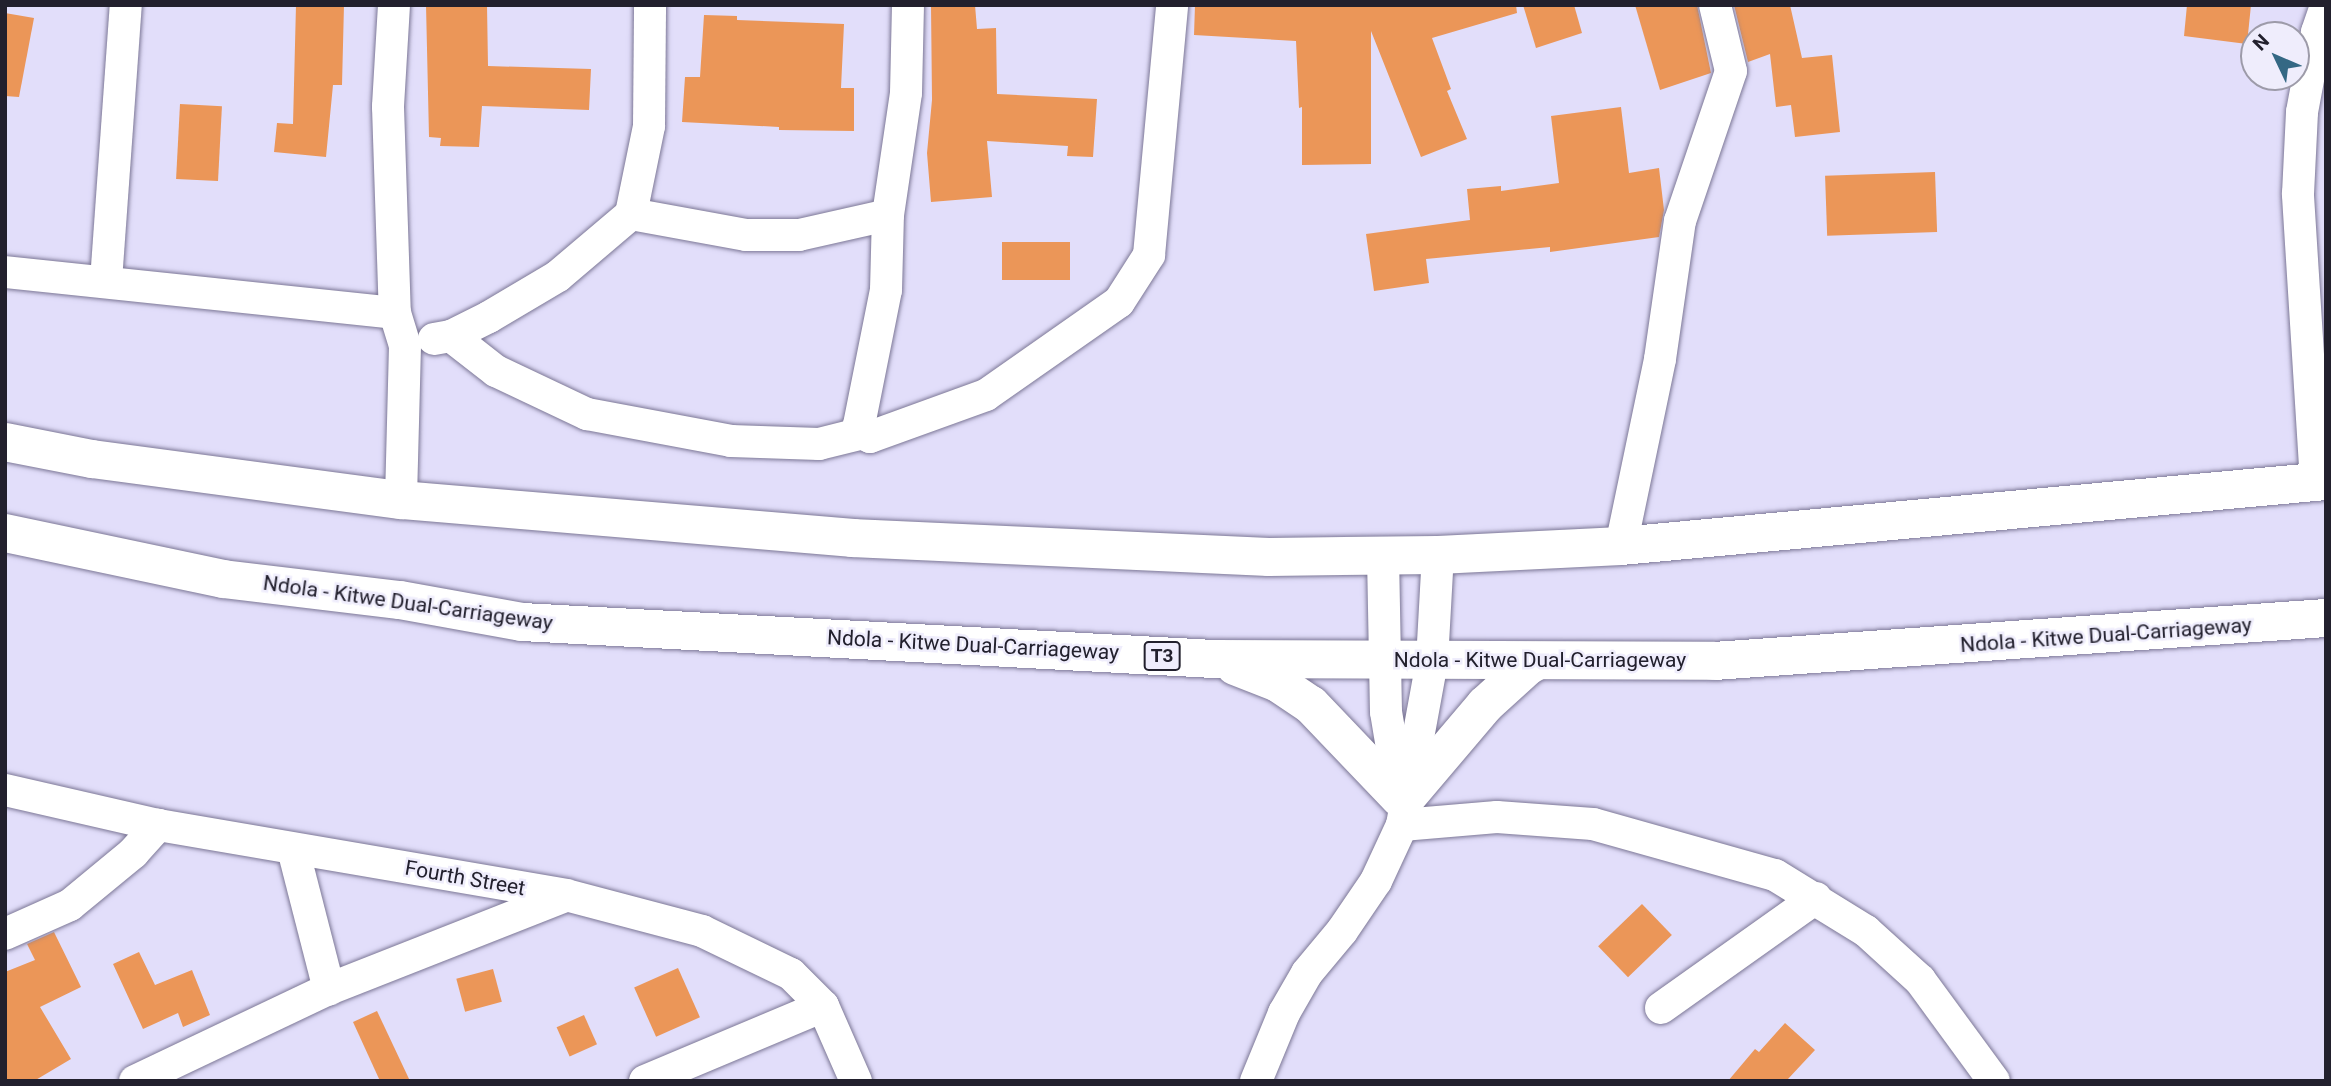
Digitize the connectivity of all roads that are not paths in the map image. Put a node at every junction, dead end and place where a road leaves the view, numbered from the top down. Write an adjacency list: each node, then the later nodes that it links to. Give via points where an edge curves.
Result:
1 (126, 5): 11 (street)
2 (394, 5): 12 (street, via 387,107)
3 (650, 5): 8 (street, via 649,126)
4 (908, 5): 9 (street, via 906,93)
5 (1172, 5): 16 (street, via 1149,255 1119,302 986,395 870,438)
6 (1715, 5): 21 (street, via 1731,71 1680,221 1660,359)
7 (2326, 6): 15 (street, via 2302,112 2298,194)
8 (631, 214): 9 (street, via 746,235 786,235); 13 (street, via 558,276)
9 (888, 215): 16 (street, via 886,290 859,425)
10 (5, 272): 11 (street)
11 (106, 281): 12 (street)
12 (395, 313): 14 (street)
13 (450, 336): 14 (street); 16 (street, via 496,371 587,414 731,441 779,445 819,444)
14 (405, 346): 19 (street)
15 (2317, 371): 18 (street)
16 (863, 433)
17 (5, 442): 19 (highway, via 92,459)
18 (2321, 481): 21 (highway)
19 (401, 500): 23 (highway, via 852,538 1269,557)
20 (5, 533): 25 (highway, Ndola - Kitwe Dual-Carriageway / T3, via 223,579 400,600 522,622)
21 (1621, 546): 22 (highway)
22 (1438, 555): 23 (highway); 27 (street)
23 (1383, 556): 26 (street)
24 (2326, 618): 28 (highway, Ndola - Kitwe Dual-Carriageway / T3, via 1714,661)
25 (1215, 659): 26 (highway, Ndola - Kitwe Dual-Carriageway / T3); 30 (highway, via 1278,682 1311,705)
26 (1384, 659): 27 (highway, Ndola - Kitwe Dual-Carriageway / T3); 30 (street, via 1386,712)
27 (1432, 661): 28 (highway, Ndola - Kitwe Dual-Carriageway / T3); 30 (street)
28 (1537, 661): 30 (highway, via 1485,705)
29 (5, 790): 31 (street, Fourth Street)
30 (1403, 809): 34 (street, via 1592,824 1775,874); 42 (street, via 1376,881 1307,973 1284,1013)
31 (158, 824): 32 (street, Fourth Street); 35 (street, via 133,853 70,905)
32 (293, 849): 33 (street, Fourth Street); 36 (street)
33 (566, 895): 36 (street); 37 (street, Fourth Street, via 702,931 791,974)
34 (1816, 898): 38 (street); 43 (street, via 1866,931 1920,980)
35 (5, 934)
36 (329, 989): 39 (street)
37 (824, 1006): 40 (street); 41 (street, Fourth Street)
38 (1661, 1008)
39 (135, 1081)
40 (645, 1081)
41 (856, 1081)
42 (1256, 1081)
43 (1994, 1081)

